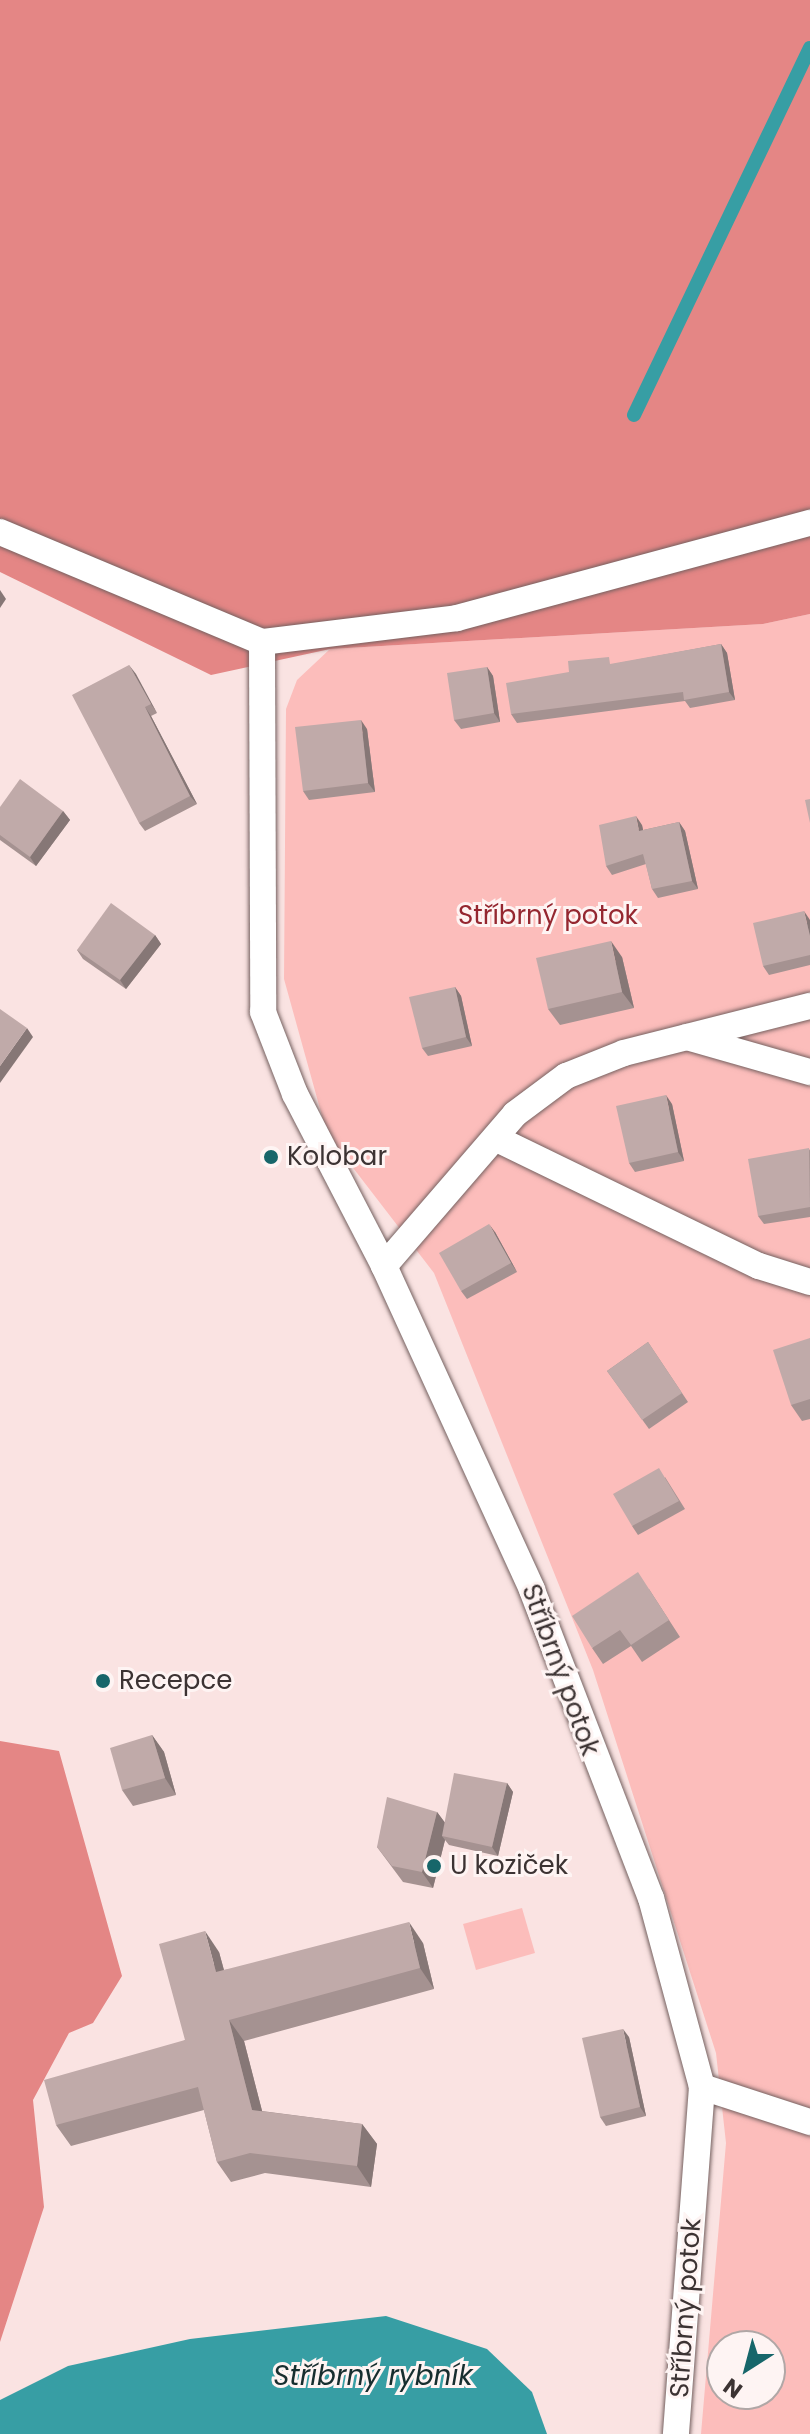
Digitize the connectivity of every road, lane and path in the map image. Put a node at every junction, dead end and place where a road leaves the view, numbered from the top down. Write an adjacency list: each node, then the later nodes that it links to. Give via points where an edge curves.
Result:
1 (810, 523): 3 (lane, via 457,618)
2 (0, 532): 3 (lane)
3 (262, 642): 8 (lane, Stříbrný potok, via 263,1012 295,1094)
4 (810, 1006): 5 (lane)
5 (687, 1037): 6 (lane); 7 (lane, via 566,1076 515,1114)
6 (810, 1072)
7 (495, 1138): 8 (lane); 9 (lane, via 759,1266)
8 (384, 1266): 10 (lane, Stříbrný potok, via 532,1590 651,1898)
9 (810, 1282)
10 (702, 2087): 11 (lane); 12 (lane, Stříbrný potok)
11 (810, 2122)
12 (676, 2434)

